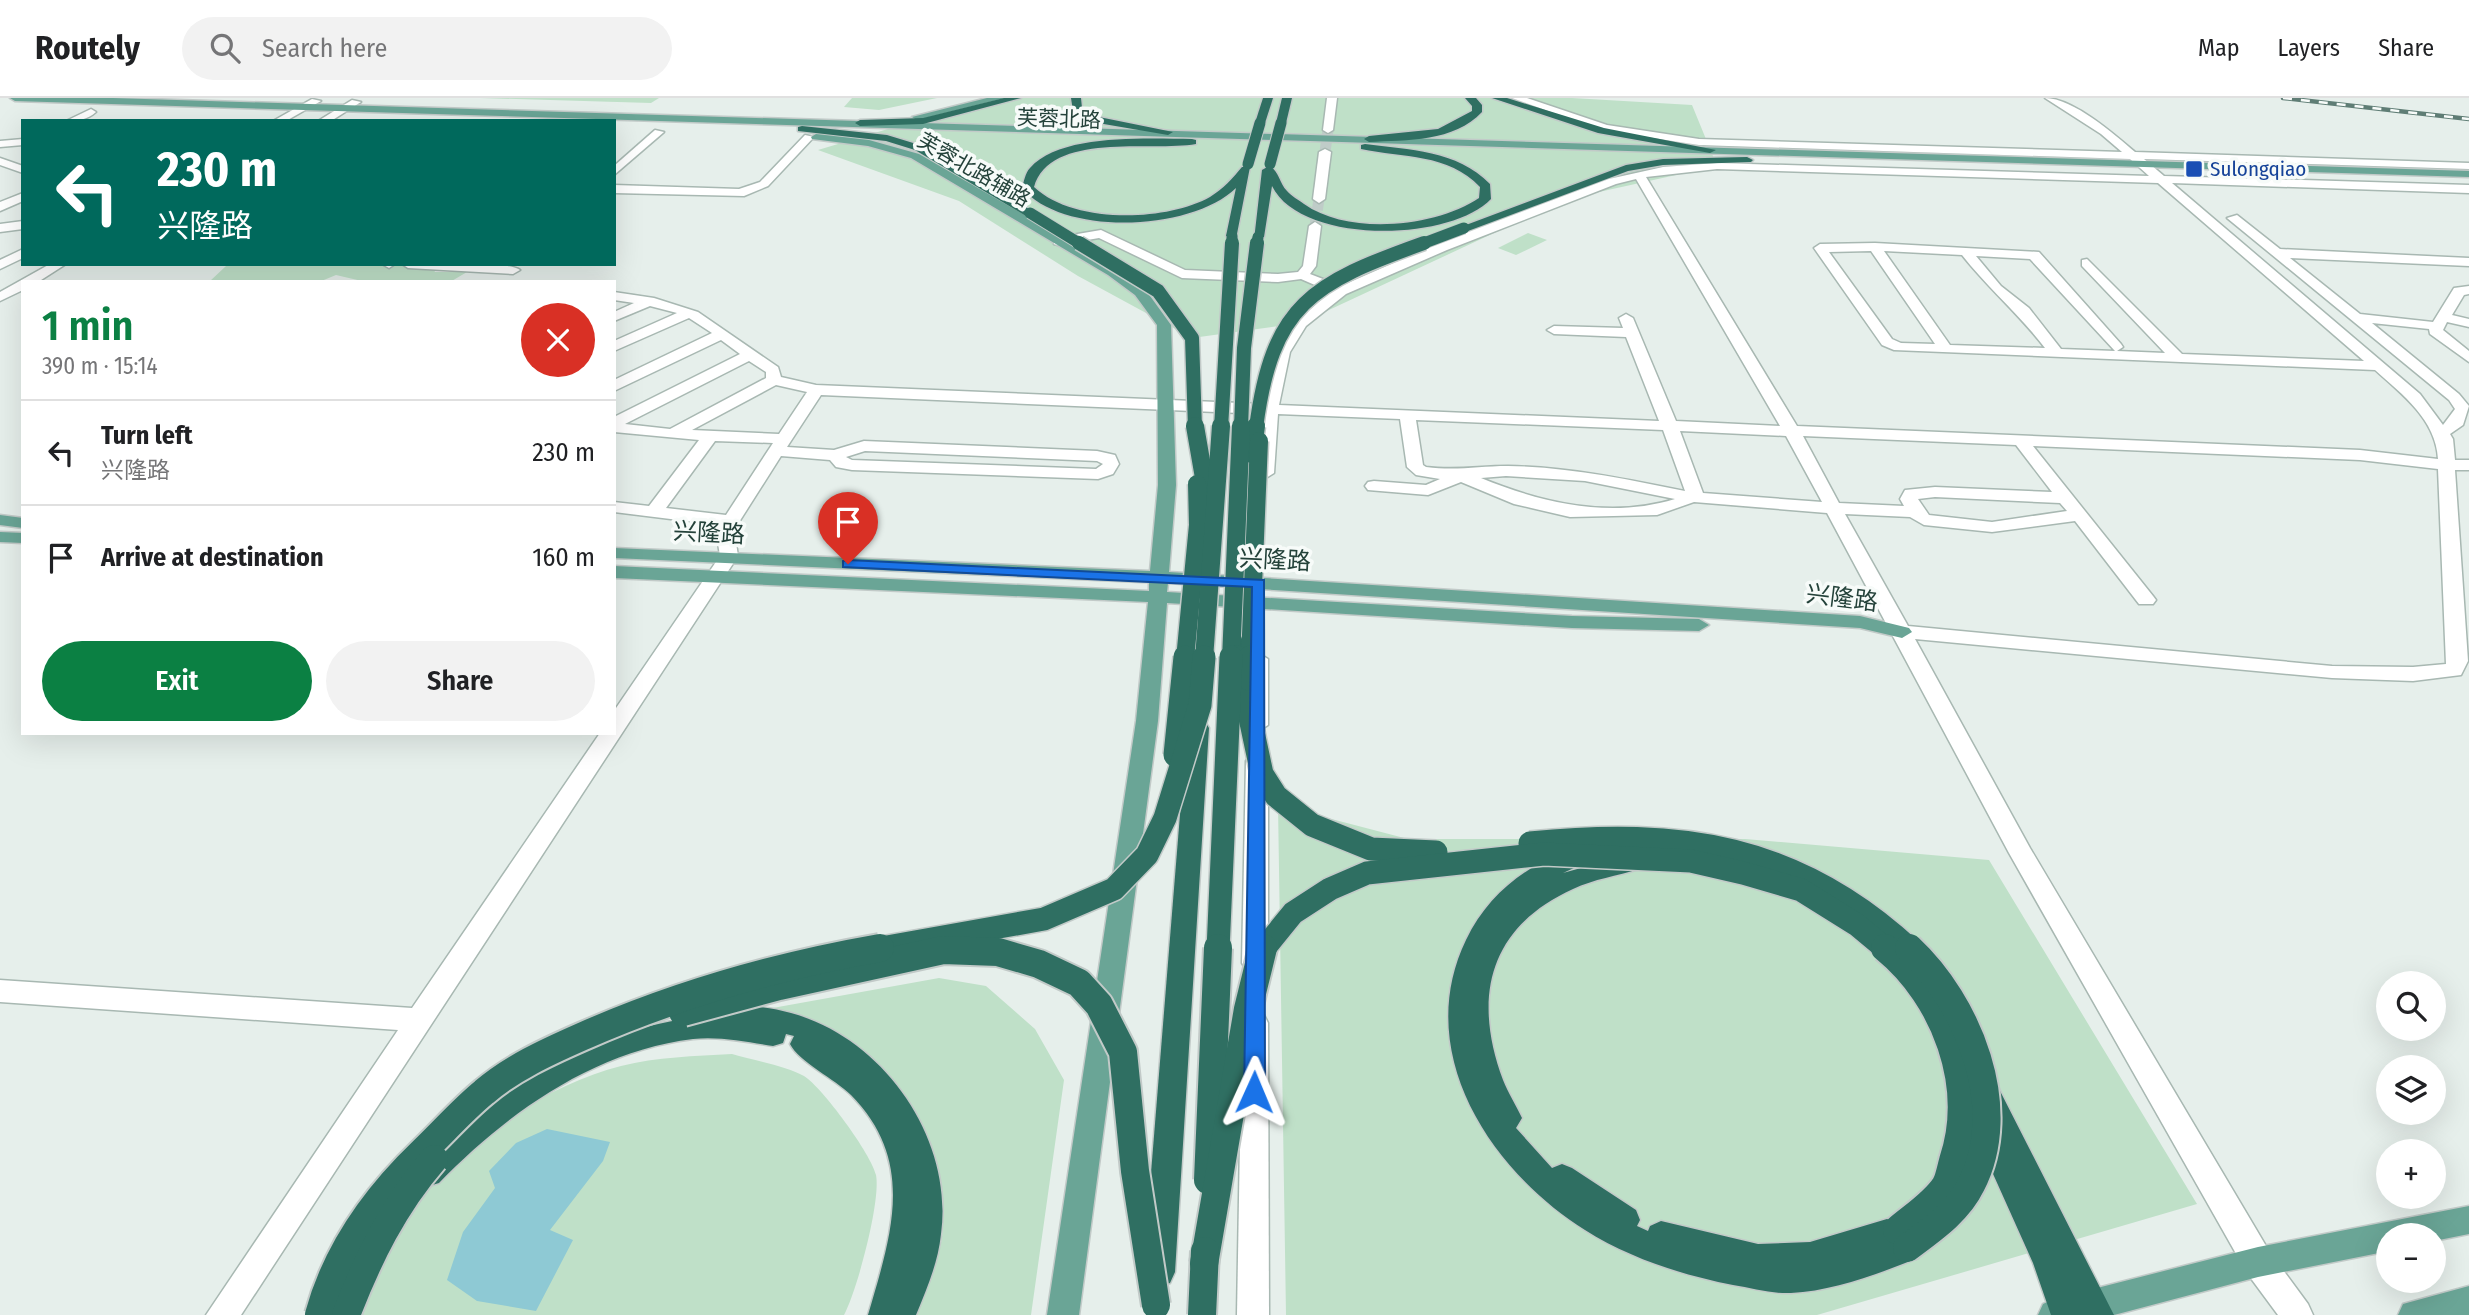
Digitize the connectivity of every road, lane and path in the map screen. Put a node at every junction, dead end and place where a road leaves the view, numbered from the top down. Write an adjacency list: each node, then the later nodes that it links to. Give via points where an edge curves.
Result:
1 (218, 98): 15 (main road)
2 (1000, 98): 17 (main road, 芙蓉北路辅路, via 898,119)
3 (1016, 98): 25 (highway, via 912,122)
4 (1076, 98): 33 (highway, via 1077,109 1096,120)
5 (1255, 98): 20 (highway)
6 (1268, 98): 20 (highway)
7 (1287, 98): 24 (highway)
8 (1297, 98): 24 (highway)
9 (1332, 98): 27 (street)
10 (1470, 98): 34 (highway, via 1477,113 1457,127 1430,134)
11 (1497, 98): 42 (highway, via 1623,138)
12 (1517, 98): 43 (street, via 1605,128 1699,142)
13 (2050, 98): 43 (street, via 2093,123)
14 (14, 104): 15 (main road, 芙蓉北路); 18 (main road)
15 (311, 104): 17 (main road, 芙蓉北路); 19 (street)
16 (0, 105): 19 (main road)
17 (351, 105): 21 (street); 25 (main road, 芙蓉北路)
18 (91, 112): 19 (main road); 22 (street)
19 (285, 117): 21 (main road)
20 (1262, 117): 45 (highway, bridge)
21 (328, 118): 23 (main road)
22 (75, 119)
23 (397, 119)
24 (1282, 119): 47 (highway, bridge)
25 (785, 122): 33 (main road, 芙蓉北路)
26 (616, 123): 31 (main road, 芙蓉北路)
27 (1328, 130)
28 (642, 132): 29 (main road); 40 (street)
29 (659, 132): 30 (main road); 49 (street)
30 (672, 132)
31 (806, 133): 32 (main road, 芙蓉北路辅路); 33 (main road, 芙蓉北路); 54 (street, via 764,184 740,192); 63 (main road, 芙蓉北路辅路, via 869,142 915,156); 119 (highway, bridge, via 887,138 919,148 1158,291 1192,338)
32 (786, 136)
33 (1195, 139): 36 (main road, 芙蓉北路); 45 (highway, via 1077,149 1032,170 1028,188 1039,200 1067,211 1109,218 1157,216 1210,202 1231,187)
34 (1354, 140): 36 (main road); 42 (main road)
35 (21, 142): 37 (street)
36 (1294, 142): 38 (main road)
37 (0, 145)
38 (1365, 147): 42 (main road); 47 (highway, via 1451,162 1480,177 1487,193 1467,214 1431,224 1345,224 1288,203 1271,182)
39 (1325, 152): 57 (street)
40 (616, 153)
41 (21, 154): 44 (street)
42 (1747, 157): 43 (main road); 52 (main road); 111 (highway, bridge, via 1626,168 1356,272 1315,295 1282,328)
43 (2138, 159): 46 (street); 51 (main road); 52 (street)
44 (0, 161): 48 (street)
45 (1247, 166): 141 (highway, bridge, via 1232,236)
46 (2469, 166)
47 (1269, 167): 141 (highway, bridge, via 1244,348)
48 (21, 169)
49 (616, 170)
50 (1639, 174): 52 (street, via 1717,166); 83 (street, via 1442,247); 117 (street)
51 (2469, 174)
52 (2158, 176): 53 (main road); 55 (street); 68 (street)
53 (2469, 182)
54 (616, 189)
55 (2469, 189)
56 (21, 197): 58 (street)
57 (1319, 199)
58 (0, 207)
59 (2234, 218): 66 (street)
60 (21, 225): 62 (street)
61 (1315, 226): 78 (street, via 1309,266)
62 (0, 228)
63 (1058, 241): 78 (street, via 1105,235 1188,275); 112 (main road, 芙蓉北路辅路, via 1114,272 1152,305 1164,325)
64 (1875, 247): 65 (street); 100 (street); 100 (street, via 1820,248 1889,344)
65 (1966, 252): 87 (street, via 2034,255); 101 (street, via 1996,289 2024,311)
66 (2278, 253): 68 (street); 69 (street); 71 (street)
67 (21, 254): 72 (street)
68 (2252, 258): 71 (street); 106 (street)
69 (2469, 262)
70 (2087, 263): 88 (street)
71 (2291, 264): 77 (street); 92 (street)
72 (0, 265)
73 (56, 266): 79 (street)
74 (438, 266): 75 (street)
75 (484, 269): 76 (street); 80 (street)
76 (513, 270)
77 (2469, 272)
78 (1302, 275): 83 (street)
79 (32, 280)
80 (465, 280)
81 (21, 286): 85 (street)
82 (2469, 290): 93 (street, via 2459,291)
83 (1340, 291): 111 (street, via 1301,323 1283,352)
84 (616, 296): 86 (street)
85 (0, 297)
86 (649, 301): 89 (street); 90 (street)
87 (2078, 304): 88 (street); 99 (street)
88 (2129, 306): 104 (street)
89 (687, 314): 97 (street); 98 (street)
90 (616, 316)
91 (1626, 318): 96 (street)
92 (2358, 318): 93 (street); 118 (street, via 2461,404 2456,426)
93 (2440, 322): 94 (street); 105 (street, via 2438,334)
94 (2469, 323)
95 (1554, 330): 96 (street)
96 (1632, 333): 116 (street)
97 (722, 334): 103 (street); 107 (street)
98 (616, 346)
99 (2116, 347)
100 (1945, 349): 101 (street)
101 (2057, 354): 104 (street)
102 (616, 355): 107 (street)
103 (748, 356): 108 (street, via 773,370); 114 (street)
104 (2178, 358): 106 (street)
105 (2469, 358)
106 (2379, 366): 118 (street, via 2415,397)
107 (648, 369): 109 (street)
108 (774, 380): 110 (street); 120 (street)
109 (616, 385)
110 (816, 390): 112 (street); 123 (street)
111 (1266, 401): 112 (street); 113 (street); 141 (highway, bridge); 147 (street); 153 (highway, bridge)
112 (1167, 404): 146 (main road, 芙蓉北路辅路, via 1167,485)
113 (1407, 413): 116 (street); 127 (street, via 1417,469)
114 (616, 424)
115 (616, 425): 120 (street)
116 (1669, 425): 117 (street); 129 (street, via 1694,487)
117 (1791, 430): 122 (street); 133 (street)
118 (2439, 431): 126 (street, via 2445,439)
119 (1195, 433): 141 (highway, bridge); 156 (highway, bridge, via 1198,525)
120 (672, 434): 121 (street)
121 (710, 436): 123 (street); 132 (street)
122 (2020, 439): 126 (street, via 2360,455); 130 (street)
123 (780, 445): 124 (street); 137 (street)
124 (835, 455): 124 (street, via 852,465 1098,474 1111,464 1097,456 864,446)
125 (2469, 465): 126 (street)
126 (2445, 466): 151 (street)
127 (1457, 476): 128 (street, via 1428,490); 129 (street, via 1506,471 1585,476); 129 (street, via 1520,500 1570,512 1657,510)
128 (1374, 486)
129 (1692, 497): 133 (street)
130 (2066, 498): 134 (street, via 1920,492 1909,499); 135 (street)
131 (616, 507): 132 (street)
132 (656, 509): 137 (street)
133 (1835, 509): 134 (street); 149 (street)
134 (1915, 512): 135 (street, via 1924,520 1992,527)
135 (2080, 515): 148 (street)
136 (0, 520): 138 (main road)
137 (731, 521): 143 (street, via 725,530)
138 (21, 523)
139 (0, 537): 140 (main road)
140 (21, 538)
141 (1226, 543): 150 (highway, bridge); 152 (highway, bridge)
142 (616, 553): 143 (main road, 兴隆路)
143 (728, 557): 145 (street); 146 (main road, 兴隆路)
144 (616, 572): 145 (main road, 兴隆路)
145 (715, 577): 146 (main road, 兴隆路); 154 (street)
146 (1158, 587): 147 (main road, 兴隆路); 176 (main road, 芙蓉北路辅路, via 1147,722)
147 (1259, 593): 149 (main road, 兴隆路, via 1869,636); 178 (street)
148 (2146, 600)
149 (1902, 632): 151 (street, via 2332,672); 164 (street, via 2021,853)
150 (1233, 640): 153 (highway, bridge); 165 (highway, bridge)
151 (2462, 672)
152 (1200, 705): 156 (highway, bridge); 167 (highway, bridge)
153 (1247, 712): 158 (highway, bridge, via 1262,774 1276,796 1312,825 1371,849 1424,853 1582,836 1732,851 1771,861 1824,885 1894,934 1941,983 1964,1026 1979,1071 1985,1112 1984,1149 1972,1185 1950,1215 1907,1248 1850,1266 1788,1278 1700,1262 1636,1240 1581,1211 1533,1170 1478,1096 1466,1066 1459,1037 1461,980 1485,925 1508,896 1538,873 1586,853 1639,850 1703,853 1805,882 1885,937 1912,965)
154 (616, 726)
155 (610, 735): 159 (street)
156 (1173, 792): 171 (highway, bridge, via 1147,855 1114,889 1086,903 1044,919 853,953 711,987 541,1055 485,1091 400,1173 362,1223 328,1281)
157 (0, 991): 159 (street)
158 (1942, 1017): 165 (highway, bridge, via 1914,989 1839,921 1796,898 1730,874 1684,863 1638,862 1598,869 1544,890 1523,904 1497,931 1476,973 1474,1012 1482,1061 1499,1105 1530,1150 1573,1187 1635,1226 1668,1238 1758,1259 1810,1257 1897,1230 1945,1186 1962,1135 1961,1080 1943,1022 1920,986 1890,952 1857,925 1801,890 1691,861 1544,854 1367,873 1330,889 1293,913 1264,945 1248,1009); 168 (highway)
159 (420, 1020): 169 (street)
160 (800, 1034): 170 (highway, via 744,1016 657,1018 579,1046 500,1088 438,1142 398,1187); 172 (highway, via 694,1028 628,1043 514,1098 453,1146 395,1211); 174 (highway, via 863,1086 900,1141 909,1190); 175 (highway, via 850,1055 884,1085 910,1125 929,1194 925,1249)
161 (2469, 1220): 162 (main road)
162 (2446, 1225)
163 (2376, 1239): 164 (main road)
164 (2258, 1262): 168 (main road); 179 (street)
165 (1204, 1264): 177 (highway, bridge)
166 (2469, 1302): 180 (main road)
167 (1156, 1310): 173 (highway, bridge, via 1123,1052 1099,1005 1079,983 1039,964 998,952 943,950 705,1004 558,1060 513,1085 461,1130 414,1181 362,1273)
168 (2075, 1313)
169 (222, 1315)
170 (314, 1315)
171 (319, 1315)
172 (328, 1315)
173 (346, 1315)
174 (884, 1315)
175 (900, 1315)
176 (1063, 1315)
177 (1202, 1315)
178 (1253, 1315)
179 (2297, 1315)
180 (2414, 1315)

